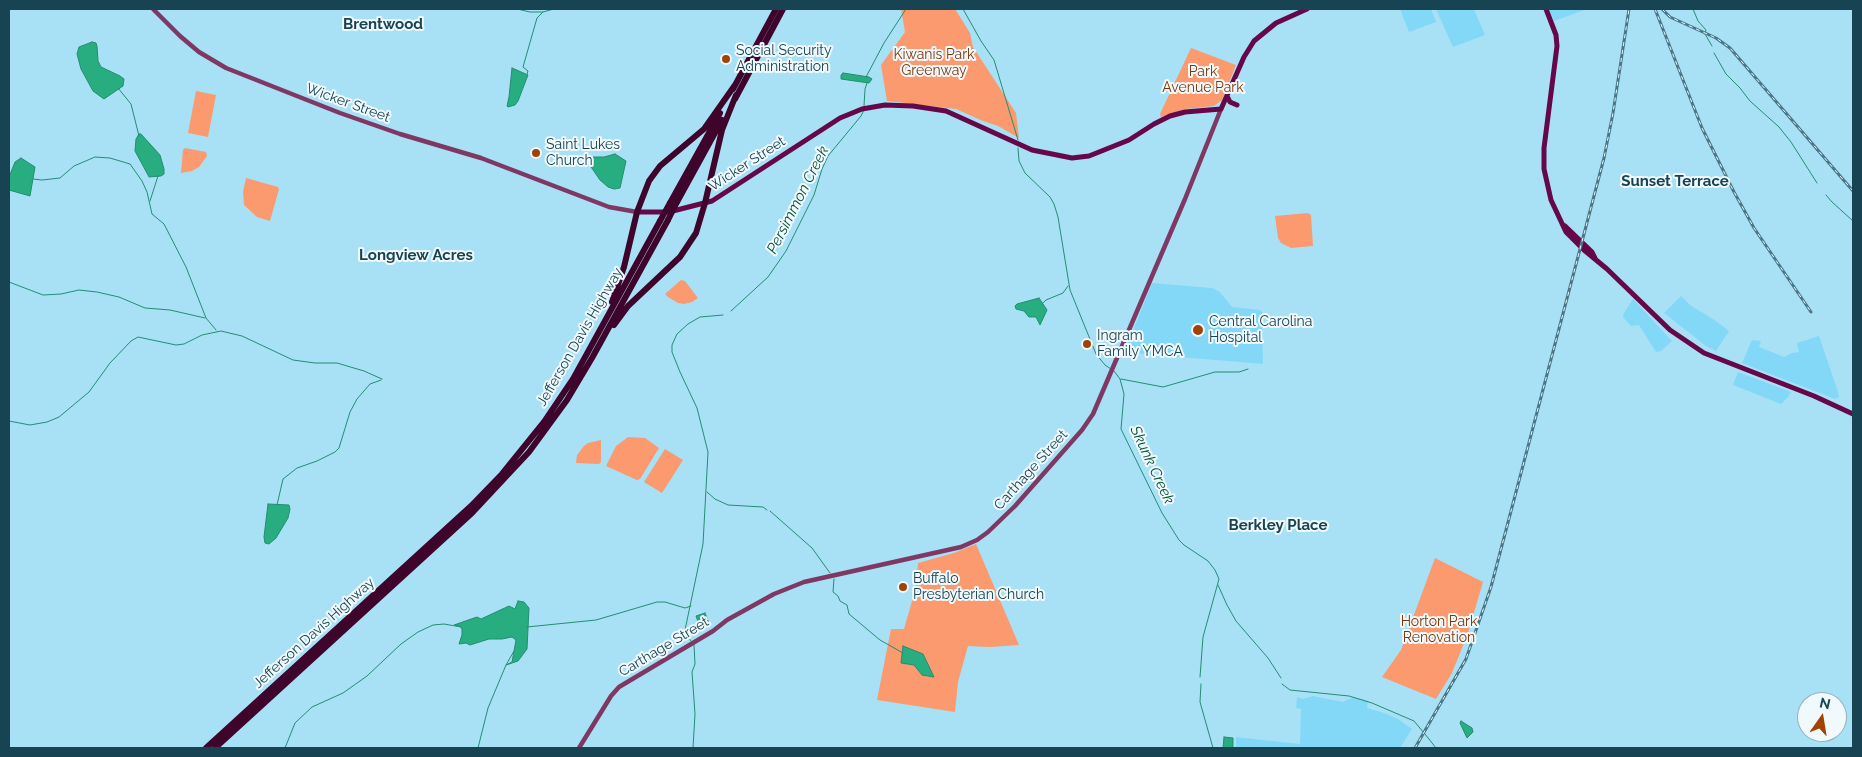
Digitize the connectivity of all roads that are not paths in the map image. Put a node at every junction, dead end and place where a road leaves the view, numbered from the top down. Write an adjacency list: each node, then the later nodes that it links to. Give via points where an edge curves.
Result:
1 (152, 9): 13 (main road, Wicker Street, via 199,52 226,68 355,118 481,158 609,207)
2 (776, 9): 6 (highway, Jefferson Davis Highway)
3 (784, 9): 7 (highway, Jefferson Davis Highway)
4 (1307, 9): 8 (main road, Carthage Street, via 1276,23 1254,40)
5 (1546, 9): 17 (main road, via 1557,46 1544,169 1551,200 1566,232 1670,330 1704,353)
6 (735, 85): 11 (highway, Jefferson Davis Highway); 13 (highway, via 704,128 660,166 649,181)
7 (736, 95): 11 (highway, Jefferson Davis Highway); 12 (highway, via 722,130)
8 (1227, 96): 9 (main road); 10 (main road, Carthage Street)
9 (1237, 105)
10 (1221, 109): 12 (main road, Wicker Street, via 1170,116 1115,146 1089,156 1072,158 1032,150 946,111 913,106 862,109 823,128); 20 (main road, Carthage Street, via 1093,414 1015,506 988,532 961,547 804,582 774,594 619,687)
11 (674, 203): 14 (highway, Jefferson Davis Highway, bridge)
12 (705, 203): 13 (main road, Wicker Street, via 669,212); 16 (highway, via 690,245 628,306)
13 (637, 212): 15 (highway, via 622,274)
14 (664, 220): 15 (highway, Jefferson Davis Highway); 16 (highway, Jefferson Davis Highway)
15 (599, 333): 18 (highway, Jefferson Davis Highway, via 550,413 472,506)
16 (592, 358): 19 (highway, Jefferson Davis Highway, via 542,434 491,494)
17 (1853, 414)
18 (206, 748)
19 (215, 748)
20 (579, 748)

